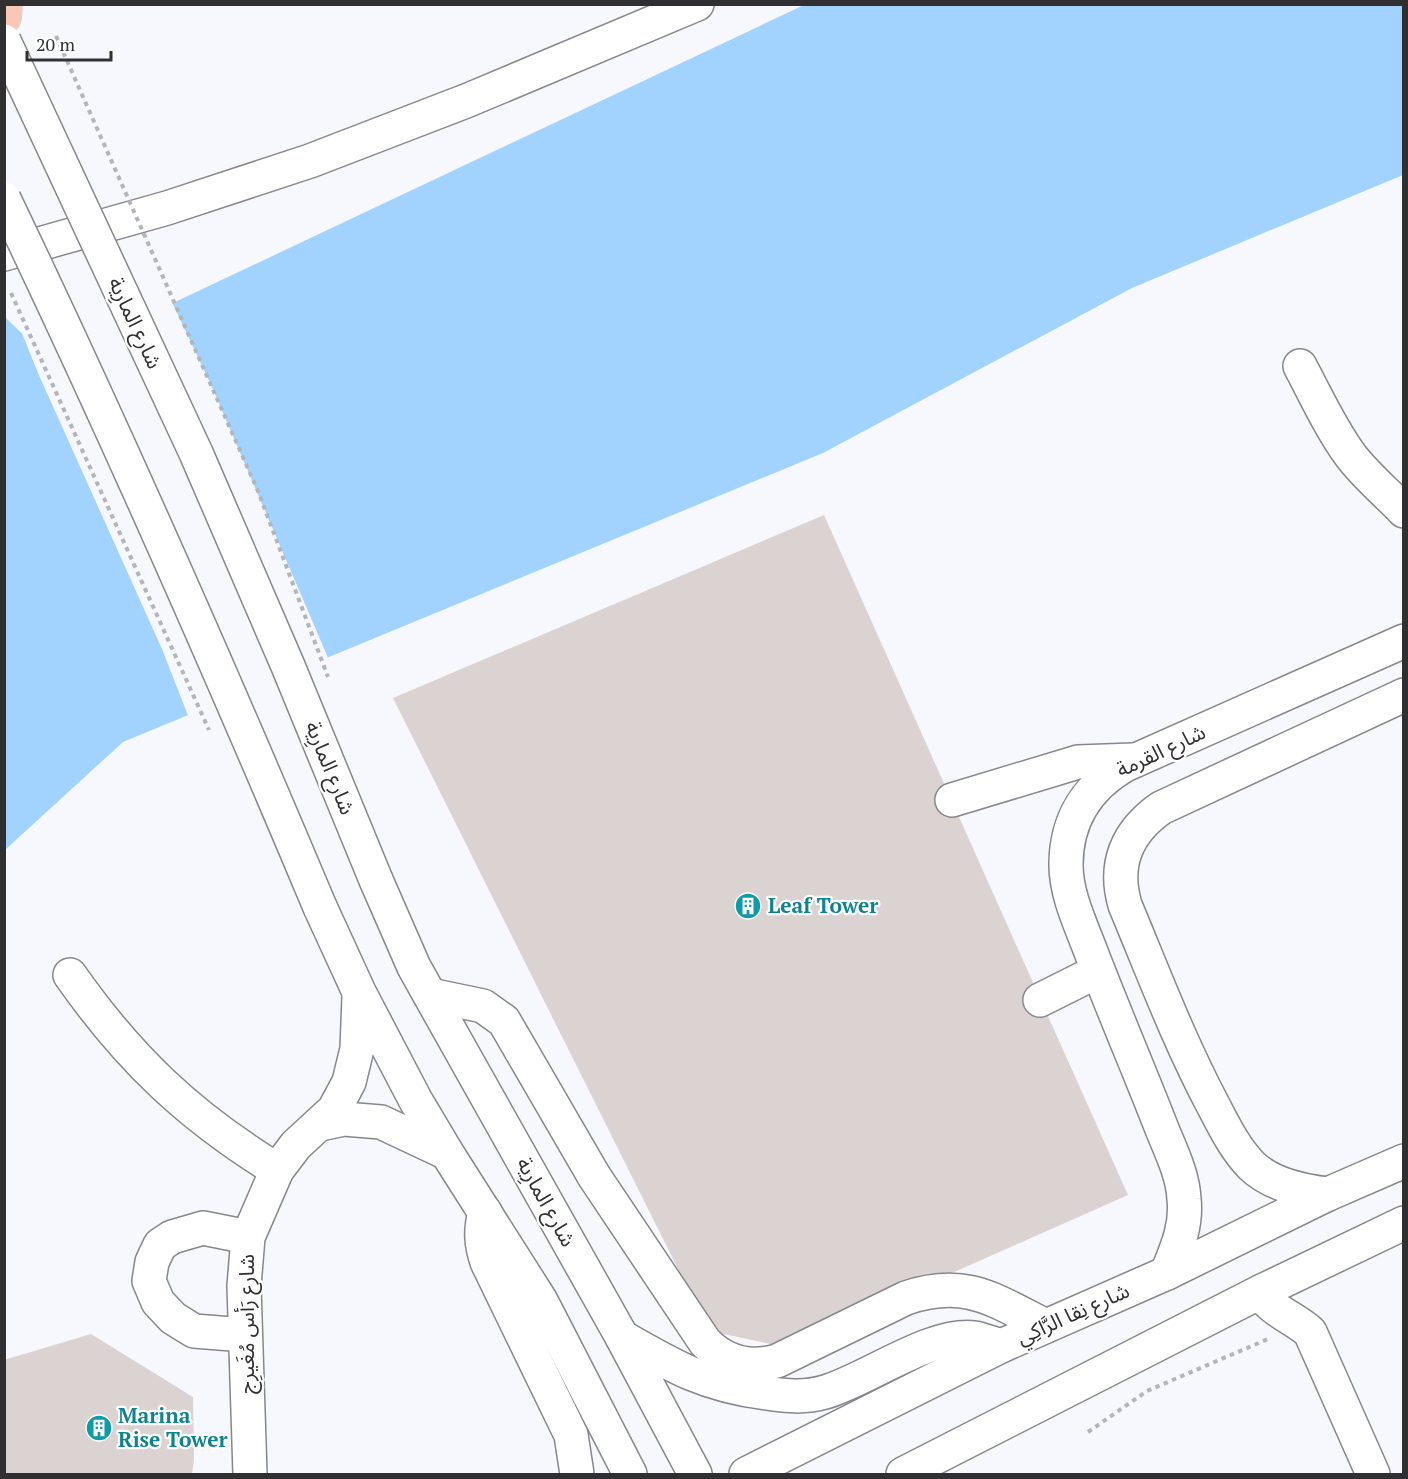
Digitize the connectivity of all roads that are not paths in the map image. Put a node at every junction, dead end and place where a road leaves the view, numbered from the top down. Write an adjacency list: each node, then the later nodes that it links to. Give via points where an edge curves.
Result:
1 (5, 4): 3 (main road)
2 (697, 4): 6 (street, via 466,101 310,161 167,208)
3 (4, 17)
4 (4, 41): 16 (street, شارع المارِية, bridge, via 196,453 409,957)
5 (4, 199): 15 (street, bridge, via 160,534)
6 (4, 254)
7 (1300, 366): 8 (street, via 1351,456)
8 (1404, 511)
9 (1404, 641): 11 (street, شارع القرمة)
10 (1404, 695): 18 (street, via 1161,808 1128,842 1120,889)
11 (1141, 759): 12 (street, via 1078,762); 13 (street, شارع القرمة, via 1110,774 1086,797 1067,847 1069,886)
12 (952, 800)
13 (1098, 971): 17 (street); 19 (street, شارع القرمة)
14 (70, 975): 23 (street, via 119,1040 162,1085 209,1125)
15 (359, 992): 20 (street, شارع رَأس مُغَيرِج, via 357,1049 349,1082); 21 (street)
16 (430, 994): 30 (street, via 483,1006 504,1021 594,1176 705,1342 723,1358 745,1365 777,1361 906,1298 940,1290 983,1295); 32 (street, شارع المارِية)
17 (1041, 1000)
18 (1186, 1052): 19 (street, via 1192,1083 1184,1098 1167,1105); 24 (street, via 1236,1146 1252,1166 1282,1185)
19 (1150, 1099): 28 (street, شارع القرمة, via 1184,1196 1182,1235)
20 (320, 1125): 21 (street, شارع رَأس مُغَيرِج, via 344,1119 381,1122); 23 (street, شارع رَأس مُغَيرِج, via 296,1145)
21 (447, 1154): 25 (street)
22 (1404, 1161): 24 (street, شارع نِقا الرَّاكِي)
23 (277, 1170): 27 (street, شارع رَأس مُغَيرِج)
24 (1328, 1194): 28 (street, شارع نِقا الرَّاكِي)
25 (485, 1212): 35 (street, via 481,1230 487,1262 571,1435); 36 (street, via 541,1301)
26 (1404, 1222): 29 (street)
27 (248, 1236): 31 (street, شارع رَأس مُغَيرِج); 31 (street, via 203,1228 172,1237 160,1245 149,1281 158,1302 173,1318 194,1331)
28 (1167, 1273): 30 (street, شارع نِقا الرَّاكِي)
29 (1260, 1292): 39 (street); 40 (street, via 1274,1309 1310,1332)
30 (1046, 1326): 33 (street, شارع نِقا الرَّاكِي)
31 (245, 1335): 34 (street, شارع رَأس مُغَيرِج)
32 (622, 1337): 33 (street, via 718,1385 798,1396 836,1388 934,1345 973,1338); 37 (street, شارع المارِية)
33 (1001, 1346): 38 (street, شارع نِقا الرَّاكِي)
34 (250, 1474)
35 (577, 1474)
36 (630, 1474)
37 (695, 1474)
38 (746, 1474)
39 (903, 1474)
40 (1373, 1474)

